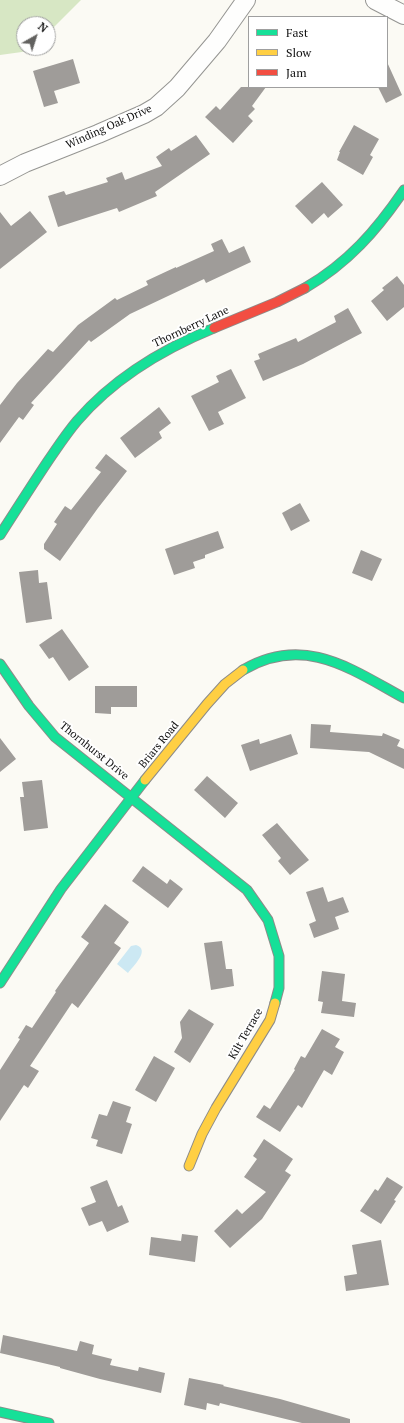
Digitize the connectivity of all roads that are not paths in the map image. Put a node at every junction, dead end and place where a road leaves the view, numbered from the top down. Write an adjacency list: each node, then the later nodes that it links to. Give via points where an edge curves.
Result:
1 (246, 0): 4 (street, Winding Oak Drive, via 217,41 177,88 156,106 98,134 25,162)
2 (375, 0): 3 (street)
3 (404, 15)
4 (0, 176)
5 (404, 190): 6 (street, Thornberry Lane, via 366,240 322,278 286,297 175,346 140,366 106,393 76,422)
6 (0, 535)
7 (0, 664): 9 (street, Thornhurst Drive, via 29,706 55,737)
8 (404, 698): 9 (street, Briars Road, via 324,657 298,654 276,656 256,664 223,686)
9 (132, 798): 10 (street, Briars Road, via 61,889); 11 (street, Kilt Terrace, via 247,890 268,920 279,956 280,988 270,1020 216,1108)
10 (0, 983)
11 (189, 1166)
12 (0, 1412): 13 (street)
13 (49, 1423)

